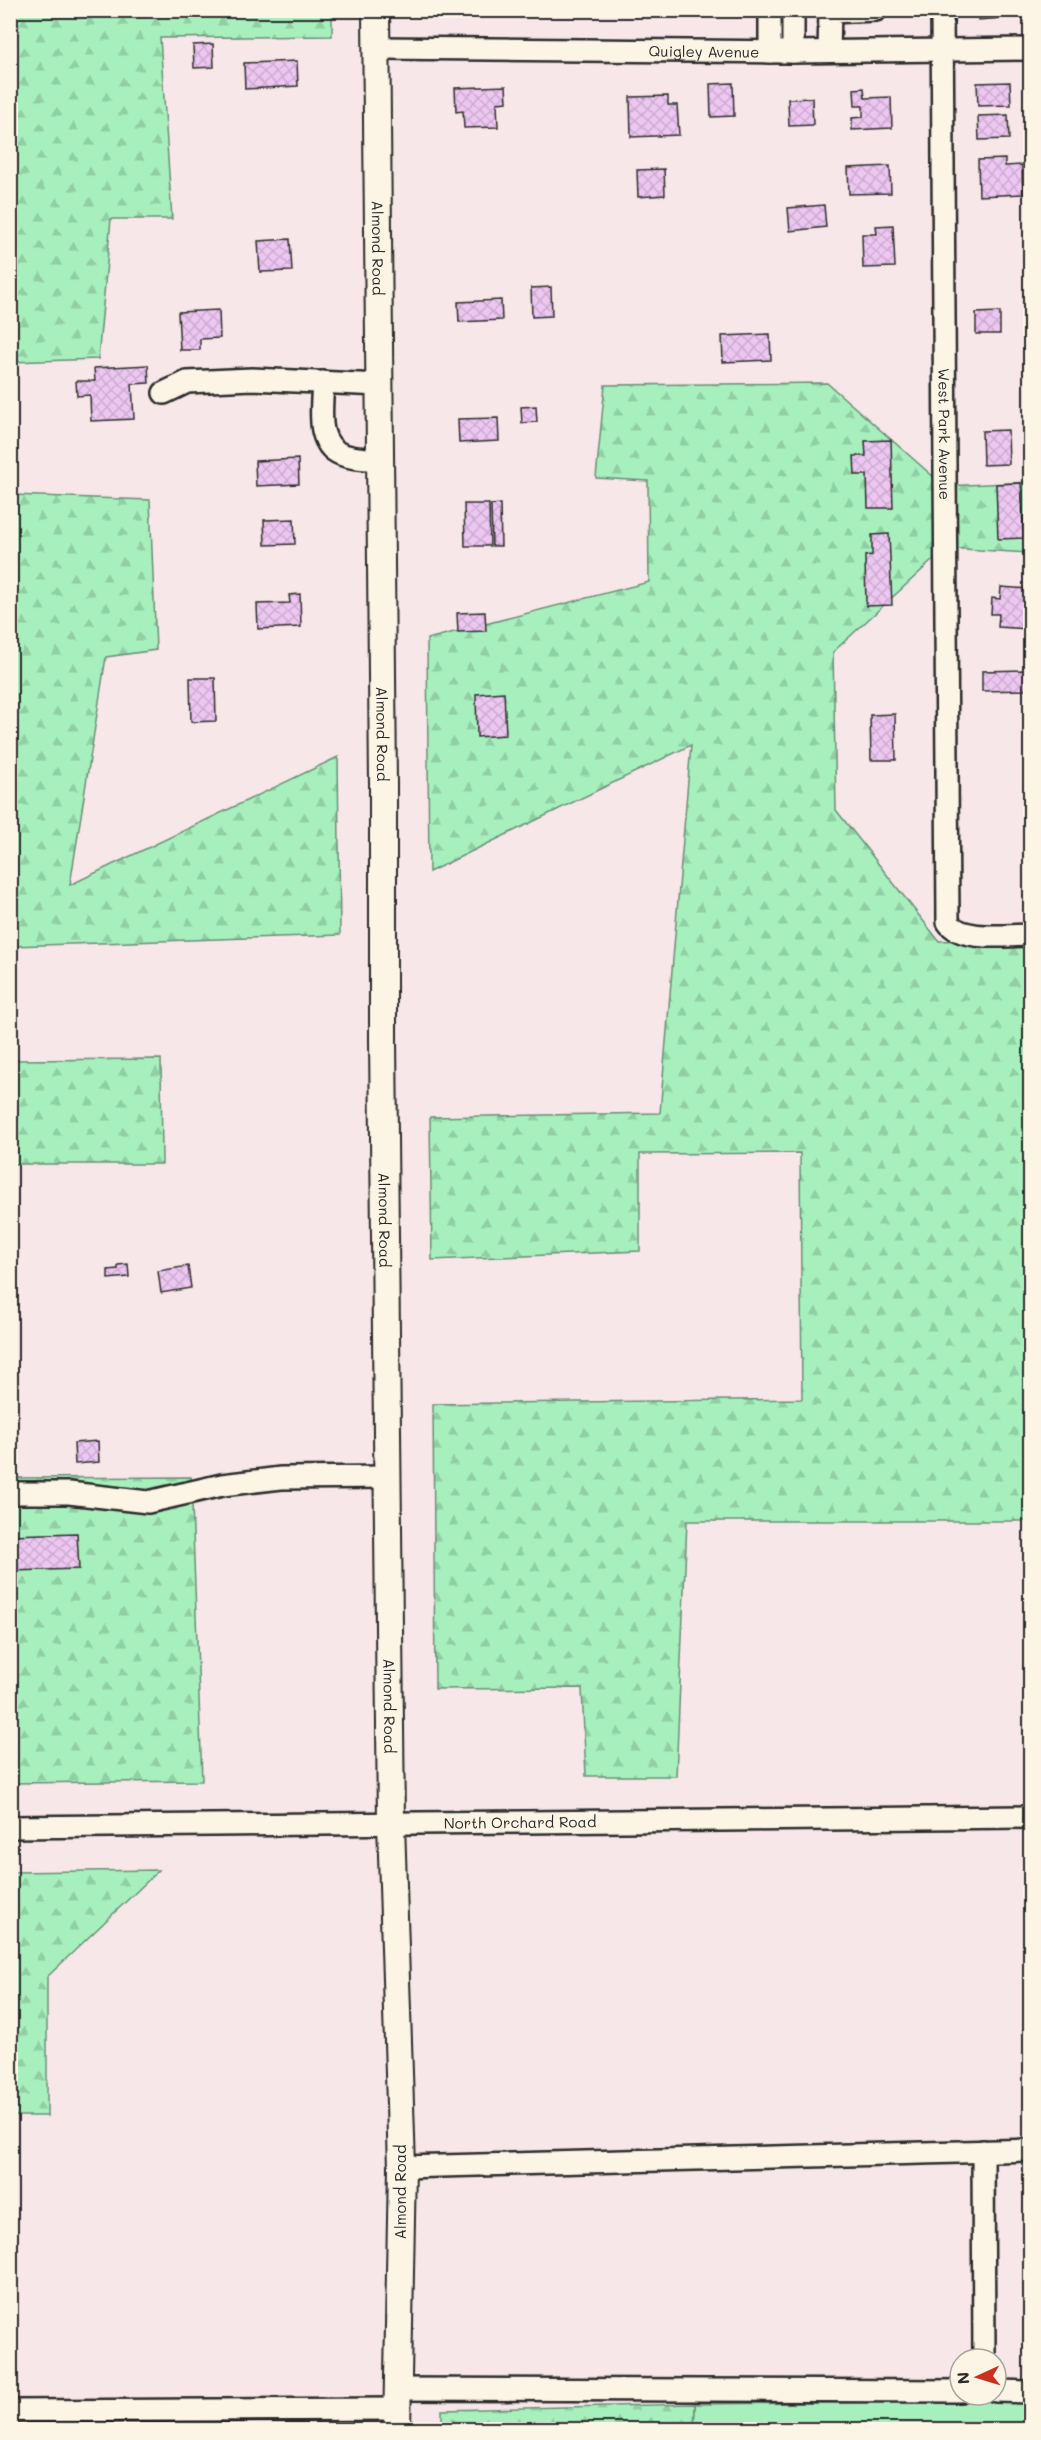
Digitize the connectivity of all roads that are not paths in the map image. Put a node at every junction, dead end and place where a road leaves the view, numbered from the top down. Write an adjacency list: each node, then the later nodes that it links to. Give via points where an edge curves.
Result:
1 (376, 10): 6 (main road, Almond Road)
2 (770, 10): 10 (street)
3 (793, 10): 11 (street)
4 (876, 10): 9 (street, via 830,12)
5 (942, 10): 8 (street, West Park Avenue)
6 (376, 48): 10 (street, Quigley Avenue); 13 (main road, Almond Road)
7 (1030, 49): 8 (street, Quigley Avenue)
8 (942, 50): 9 (street, Quigley Avenue); 16 (street, West Park Avenue, via 948,922 965,934)
9 (829, 51): 11 (street, Quigley Avenue)
10 (770, 52): 11 (street, Quigley Avenue)
11 (793, 52)
12 (323, 382): 13 (street); 14 (street, via 187,382); 15 (street, via 321,415 328,446 345,456)
13 (380, 385): 15 (main road, Almond Road)
14 (164, 393)
15 (381, 460): 17 (main road, Almond Road)
16 (1030, 935)
17 (388, 1477): 18 (street, via 281,1478 222,1485 148,1502 69,1493); 20 (main road, Almond Road)
18 (10, 1493)
19 (1030, 1817): 20 (street, North Orchard Road)
20 (391, 1823): 21 (street, North Orchard Road); 24 (main road, Almond Road)
21 (10, 1827)
22 (1030, 2150): 23 (street)
23 (983, 2151): 24 (street); 25 (street)
24 (402, 2167): 29 (main road, Almond Road)
25 (984, 2347)
26 (948, 2391): 29 (street)
27 (1008, 2391): 28 (street)
28 (1030, 2392)
29 (397, 2409): 31 (street)
30 (10, 2411): 31 (street)
31 (158, 2420)

